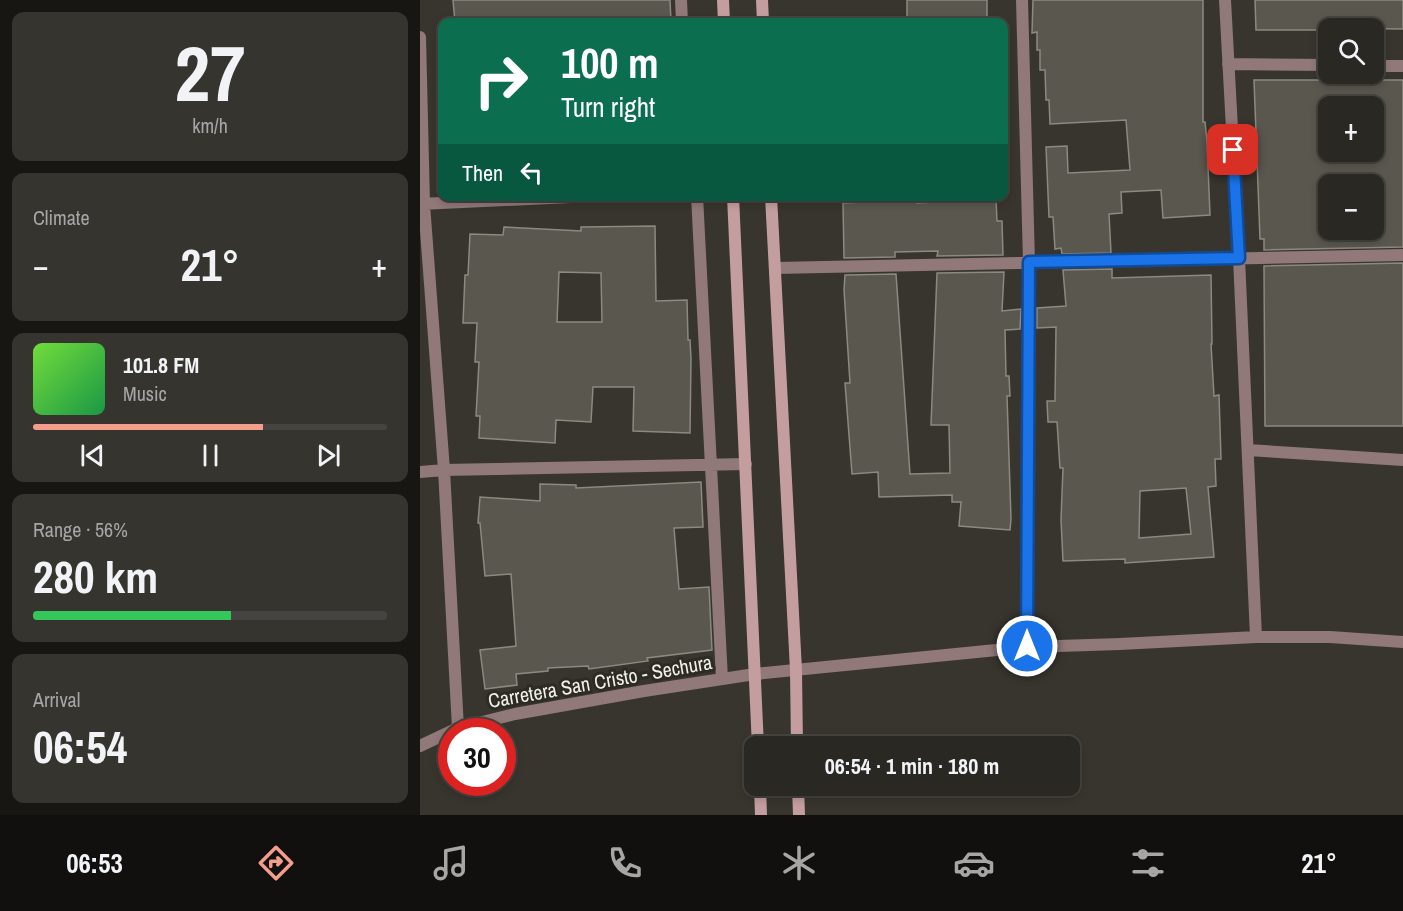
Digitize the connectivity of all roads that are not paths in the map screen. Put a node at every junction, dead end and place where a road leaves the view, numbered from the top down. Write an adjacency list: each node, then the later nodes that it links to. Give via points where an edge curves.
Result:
1 (681, 0): 6 (street)
2 (723, 0): 7 (main road)
3 (762, 0): 8 (main road)
4 (1022, 0): 21 (street)
5 (1225, 0): 10 (street)
6 (682, 18)
7 (724, 18)
8 (763, 18)
9 (420, 37): 18 (street)
10 (1228, 64): 11 (street); 20 (street)
11 (1318, 65)
12 (1384, 66): 13 (street)
13 (1403, 66)
14 (486, 201): 18 (street)
15 (697, 201): 25 (street)
16 (733, 201): 26 (main road)
17 (771, 201): 22 (main road)
18 (422, 204): 27 (street)
19 (1403, 255): 20 (street)
20 (1239, 258): 21 (street); 23 (street)
21 (1029, 262): 22 (street); 31 (street)
22 (775, 268): 32 (main road)
23 (1248, 450): 24 (street); 29 (street)
24 (1403, 460)
25 (710, 465): 26 (street); 27 (street); 34 (street)
26 (746, 465): 33 (main road)
27 (444, 470): 28 (street); 35 (street)
28 (420, 472)
29 (1256, 637): 30 (street, Carretera San Cristo - Sechura); 31 (street, Carretera San Cristo - Sechura)
30 (1403, 642)
31 (1027, 646): 32 (street, Carretera San Cristo - Sechura)
32 (796, 670): 33 (street, Carretera San Cristo - Sechura); 38 (main road)
33 (755, 674): 34 (street, Carretera San Cristo - Sechura); 37 (main road)
34 (722, 679): 36 (street, Carretera San Cristo - Sechura)
35 (457, 718)
36 (499, 718)
37 (758, 736)
38 (797, 736)
39 (438, 737): 40 (street, Carretera San Cristo - Sechura)
40 (420, 746)
41 (760, 796): 43 (main road)
42 (798, 796): 44 (main road)
43 (761, 815)
44 (799, 815)

